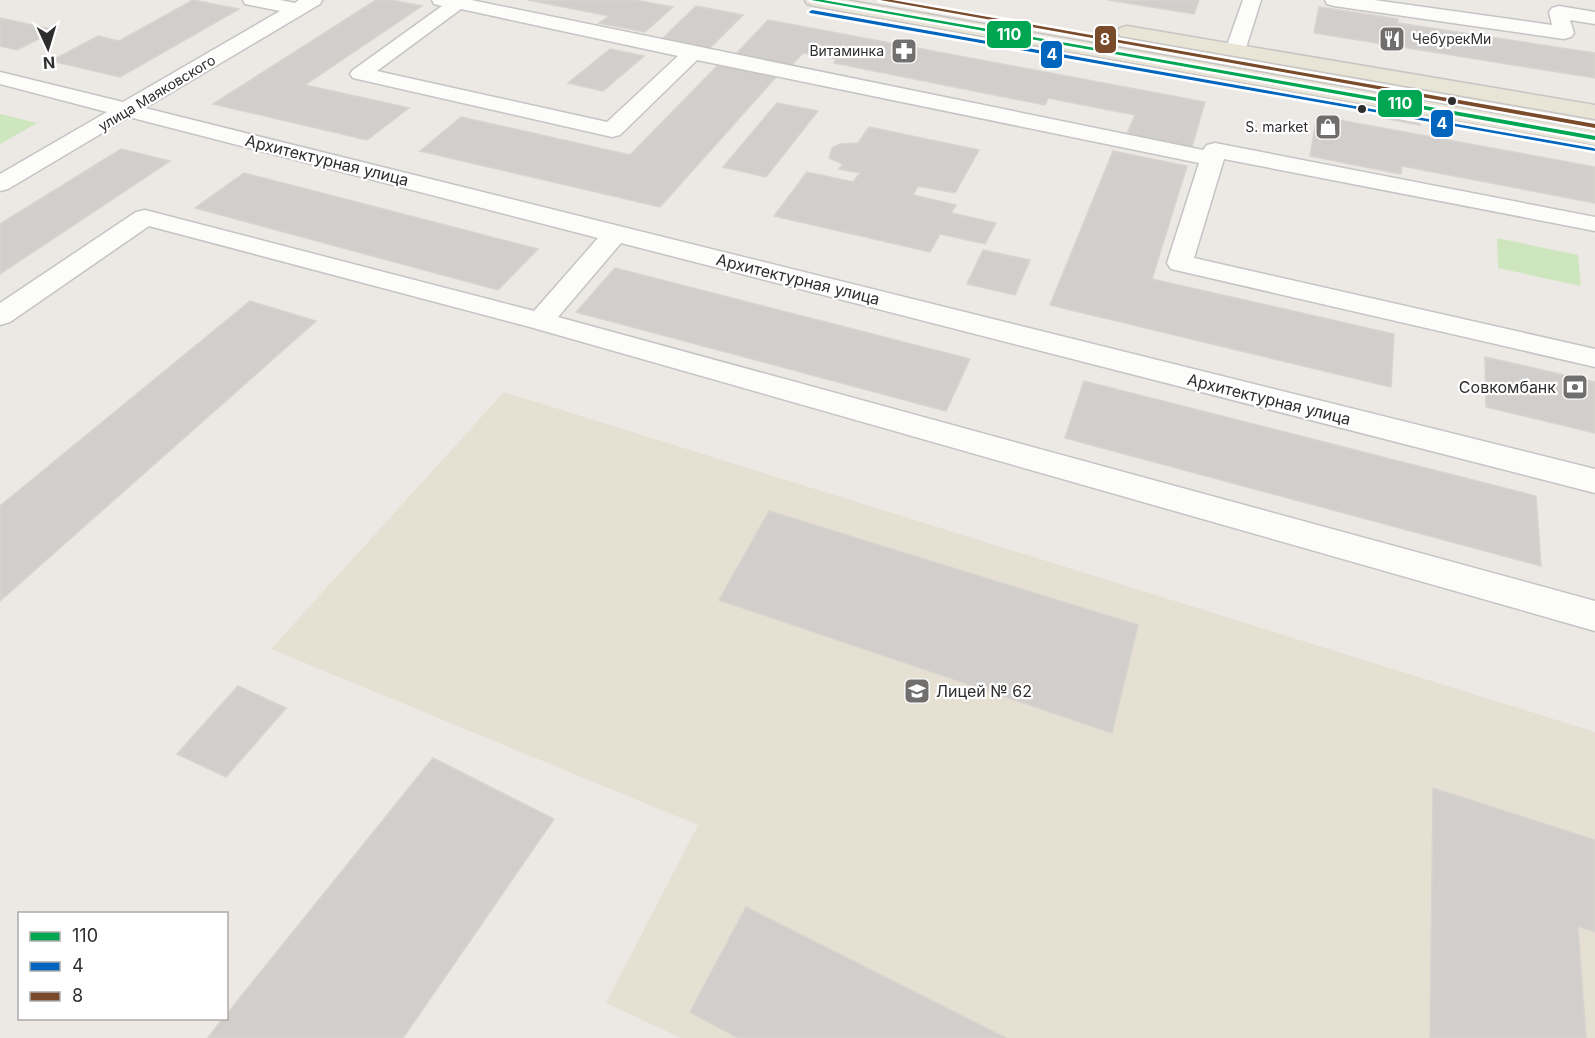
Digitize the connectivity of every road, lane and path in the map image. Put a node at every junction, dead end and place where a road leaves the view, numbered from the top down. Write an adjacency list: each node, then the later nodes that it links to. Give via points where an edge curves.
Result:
1 (252, 0): 7 (street)
2 (814, 0): 15 (main road)
3 (939, 0): 10 (main road)
4 (1252, 0): 10 (street)
5 (1334, 0): 8 (street, via 1564,33)
6 (450, 2): 11 (street); 11 (street, via 360,74 612,130)
7 (305, 5): 13 (street, улица Маяковского)
8 (1559, 6): 9 (street)
9 (1595, 18)
10 (1235, 51): 14 (main road)
11 (693, 53): 16 (street)
12 (0, 78): 13 (street, Архитектурная улица)
13 (129, 110): 17 (street, улица Маяковского); 19 (street, Архитектурная улица)
14 (1595, 112)
15 (1595, 138)
16 (1212, 159): 18 (street, via 1215,150); 22 (street, via 1180,263)
17 (0, 184)
18 (1595, 224)
19 (616, 233): 21 (street); 23 (street, Архитектурная улица)
20 (0, 316): 21 (street, via 146,217)
21 (540, 321): 24 (street)
22 (1595, 358)
23 (1595, 482)
24 (1595, 616)

